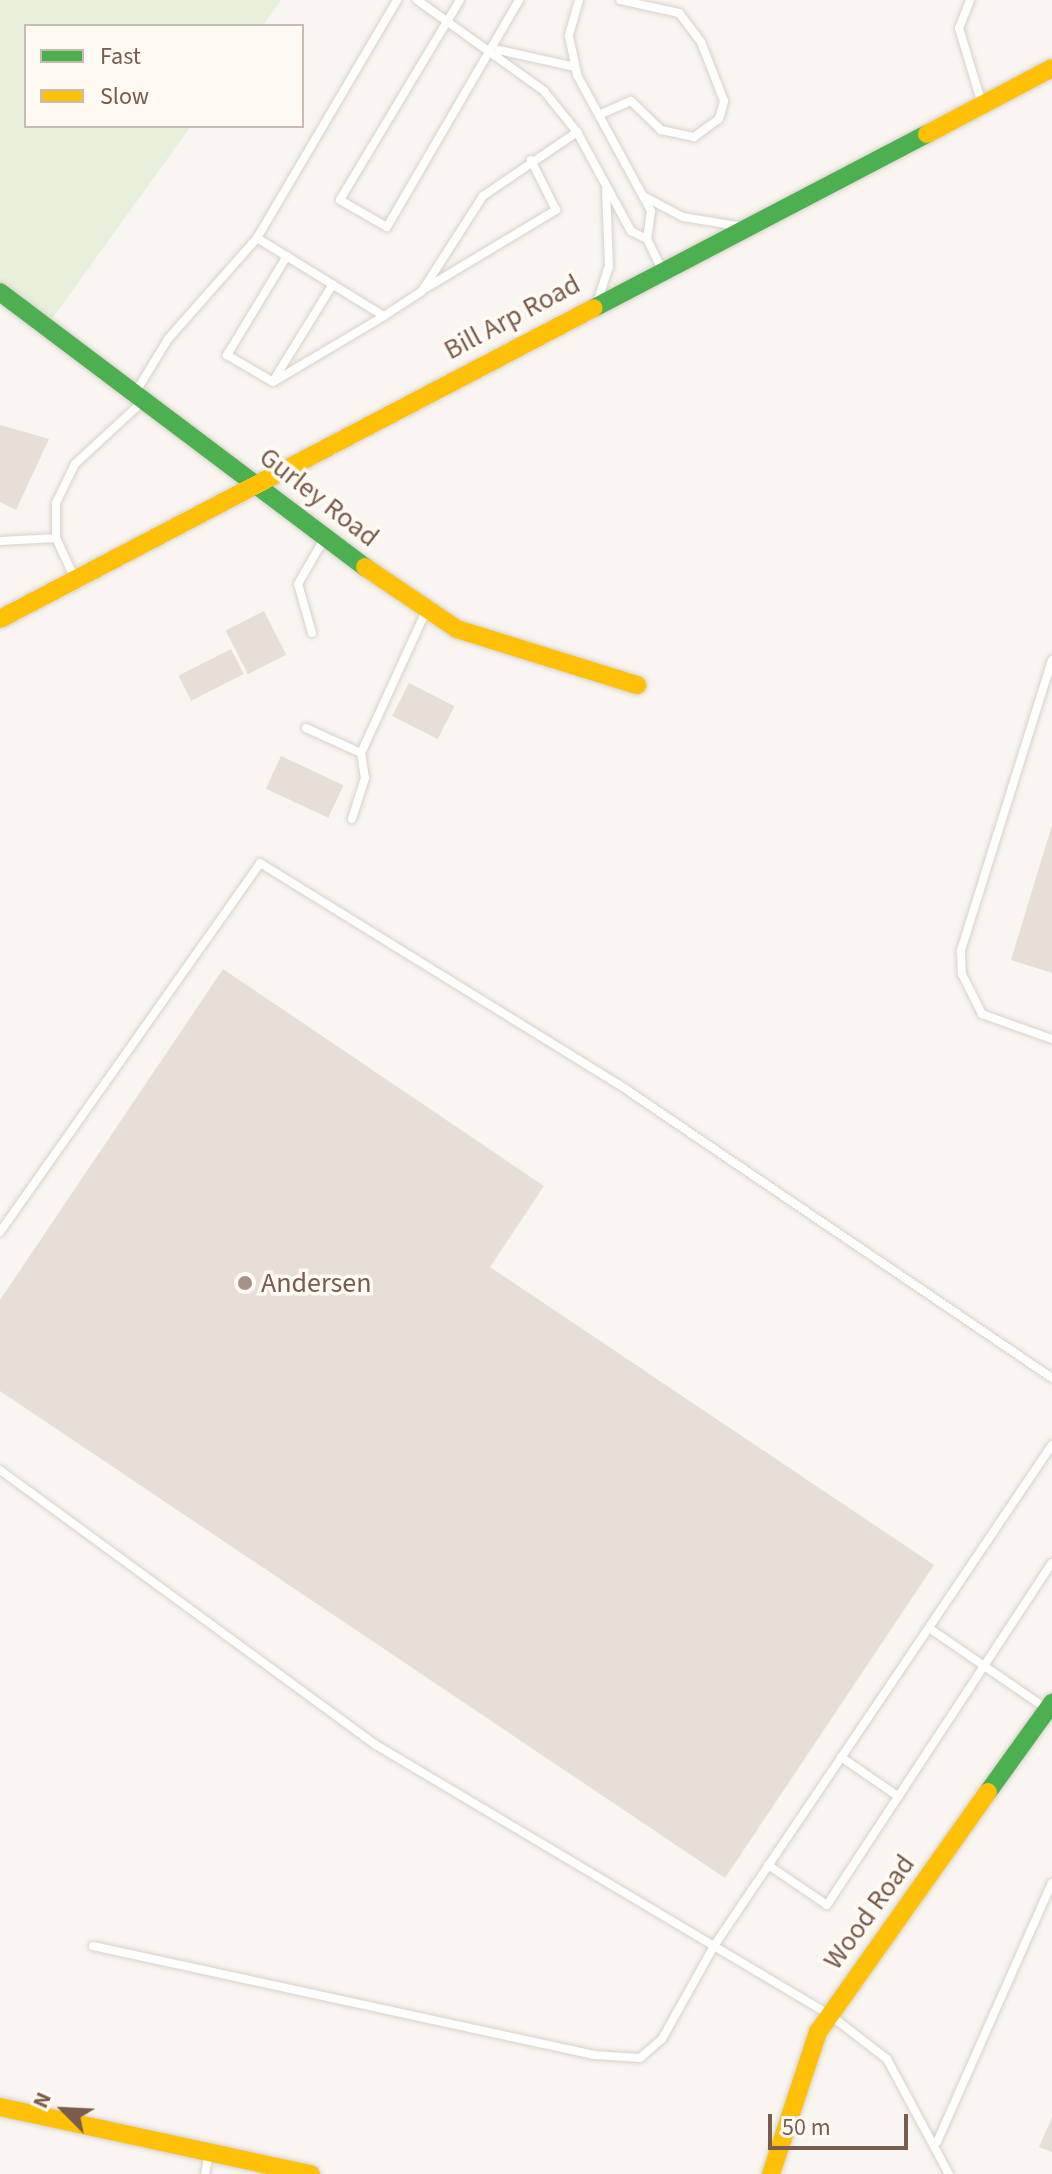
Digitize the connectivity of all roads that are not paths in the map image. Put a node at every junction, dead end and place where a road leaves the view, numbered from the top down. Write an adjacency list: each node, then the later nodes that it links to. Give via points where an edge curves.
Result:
1 (397, 0): 19 (lane)
2 (417, 0): 8 (lane)
3 (460, 0): 8 (lane)
4 (519, 0): 9 (lane)
5 (579, 0): 10 (lane, via 569,36)
6 (620, 0): 13 (lane, via 679,13 701,42 724,101 719,119 694,137 661,130 631,101)
7 (970, 0): 12 (lane, via 959,28)
8 (449, 19): 9 (lane); 9 (lane, via 340,200 387,227)
9 (490, 48): 10 (lane, via 552,67); 14 (lane, via 544,91)
10 (575, 67): 13 (lane)
11 (1052, 68): 12 (street, Bill Arp Road)
12 (982, 105): 18 (street, Bill Arp Road)
13 (599, 115): 17 (lane)
14 (577, 132): 15 (lane); 16 (lane)
15 (531, 160): 24 (lane, via 483,196); 24 (lane, via 556,210)
16 (606, 185): 20 (lane, via 631,231); 26 (lane, via 609,267)
17 (643, 196): 18 (lane, via 683,217); 20 (lane, via 651,211)
18 (746, 227): 22 (street, Bill Arp Road)
19 (257, 238): 21 (lane); 29 (lane, via 168,339)
20 (647, 239): 22 (lane)
21 (287, 256): 23 (lane); 28 (lane, via 227,355)
22 (662, 271): 26 (street, Bill Arp Road)
23 (333, 284): 27 (lane); 28 (lane)
24 (422, 291): 27 (lane)
25 (0, 292): 29 (street, Gurley Road)
26 (597, 305): 30 (street, Bill Arp Road)
27 (384, 316): 28 (lane)
28 (273, 382)
29 (142, 394): 30 (street, Gurley Road); 31 (lane, via 75,464 56,503)
30 (255, 483): 32 (street, Gurley Road); 34 (street, Bill Arp Road)
31 (56, 538): 33 (lane); 34 (lane)
32 (325, 538): 35 (street, Gurley Road); 37 (lane, via 298,584)
33 (0, 541)
34 (74, 577): 36 (street, Bill Arp Road)
35 (426, 612): 39 (street, Gurley Road, via 457,629); 41 (lane)
36 (0, 619)
37 (312, 633)
38 (1052, 660): 43 (lane, via 961,951 962,974 982,1014)
39 (637, 685)
40 (306, 728): 41 (lane)
41 (361, 753): 42 (lane, via 365,778)
42 (352, 819)
43 (1052, 1039)
44 (0, 1232): 45 (lane, via 260,863 627,1090)
45 (1052, 1378)
46 (1051, 1448): 49 (lane)
47 (0, 1470): 57 (lane, via 376,1745)
48 (1052, 1563): 50 (lane)
49 (929, 1628): 50 (lane); 52 (lane)
50 (986, 1667): 51 (lane); 53 (lane)
51 (1050, 1706): 58 (street, Wood Road)
52 (841, 1757): 53 (lane); 54 (lane)
53 (899, 1797): 54 (lane, via 827,1905)
54 (768, 1865): 57 (lane)
55 (1052, 1883): 60 (lane)
56 (93, 1946): 57 (lane, via 594,2055 640,2058 662,2039)
57 (714, 1946): 58 (lane)
58 (830, 2015): 60 (lane, via 887,2059); 64 (street, Wood Road, via 793,2094)
59 (0, 2107): 61 (street)
60 (937, 2142): 65 (lane)
61 (209, 2152): 62 (lane); 63 (street)
62 (205, 2174)
63 (311, 2174)
64 (771, 2174)
65 (949, 2174)

